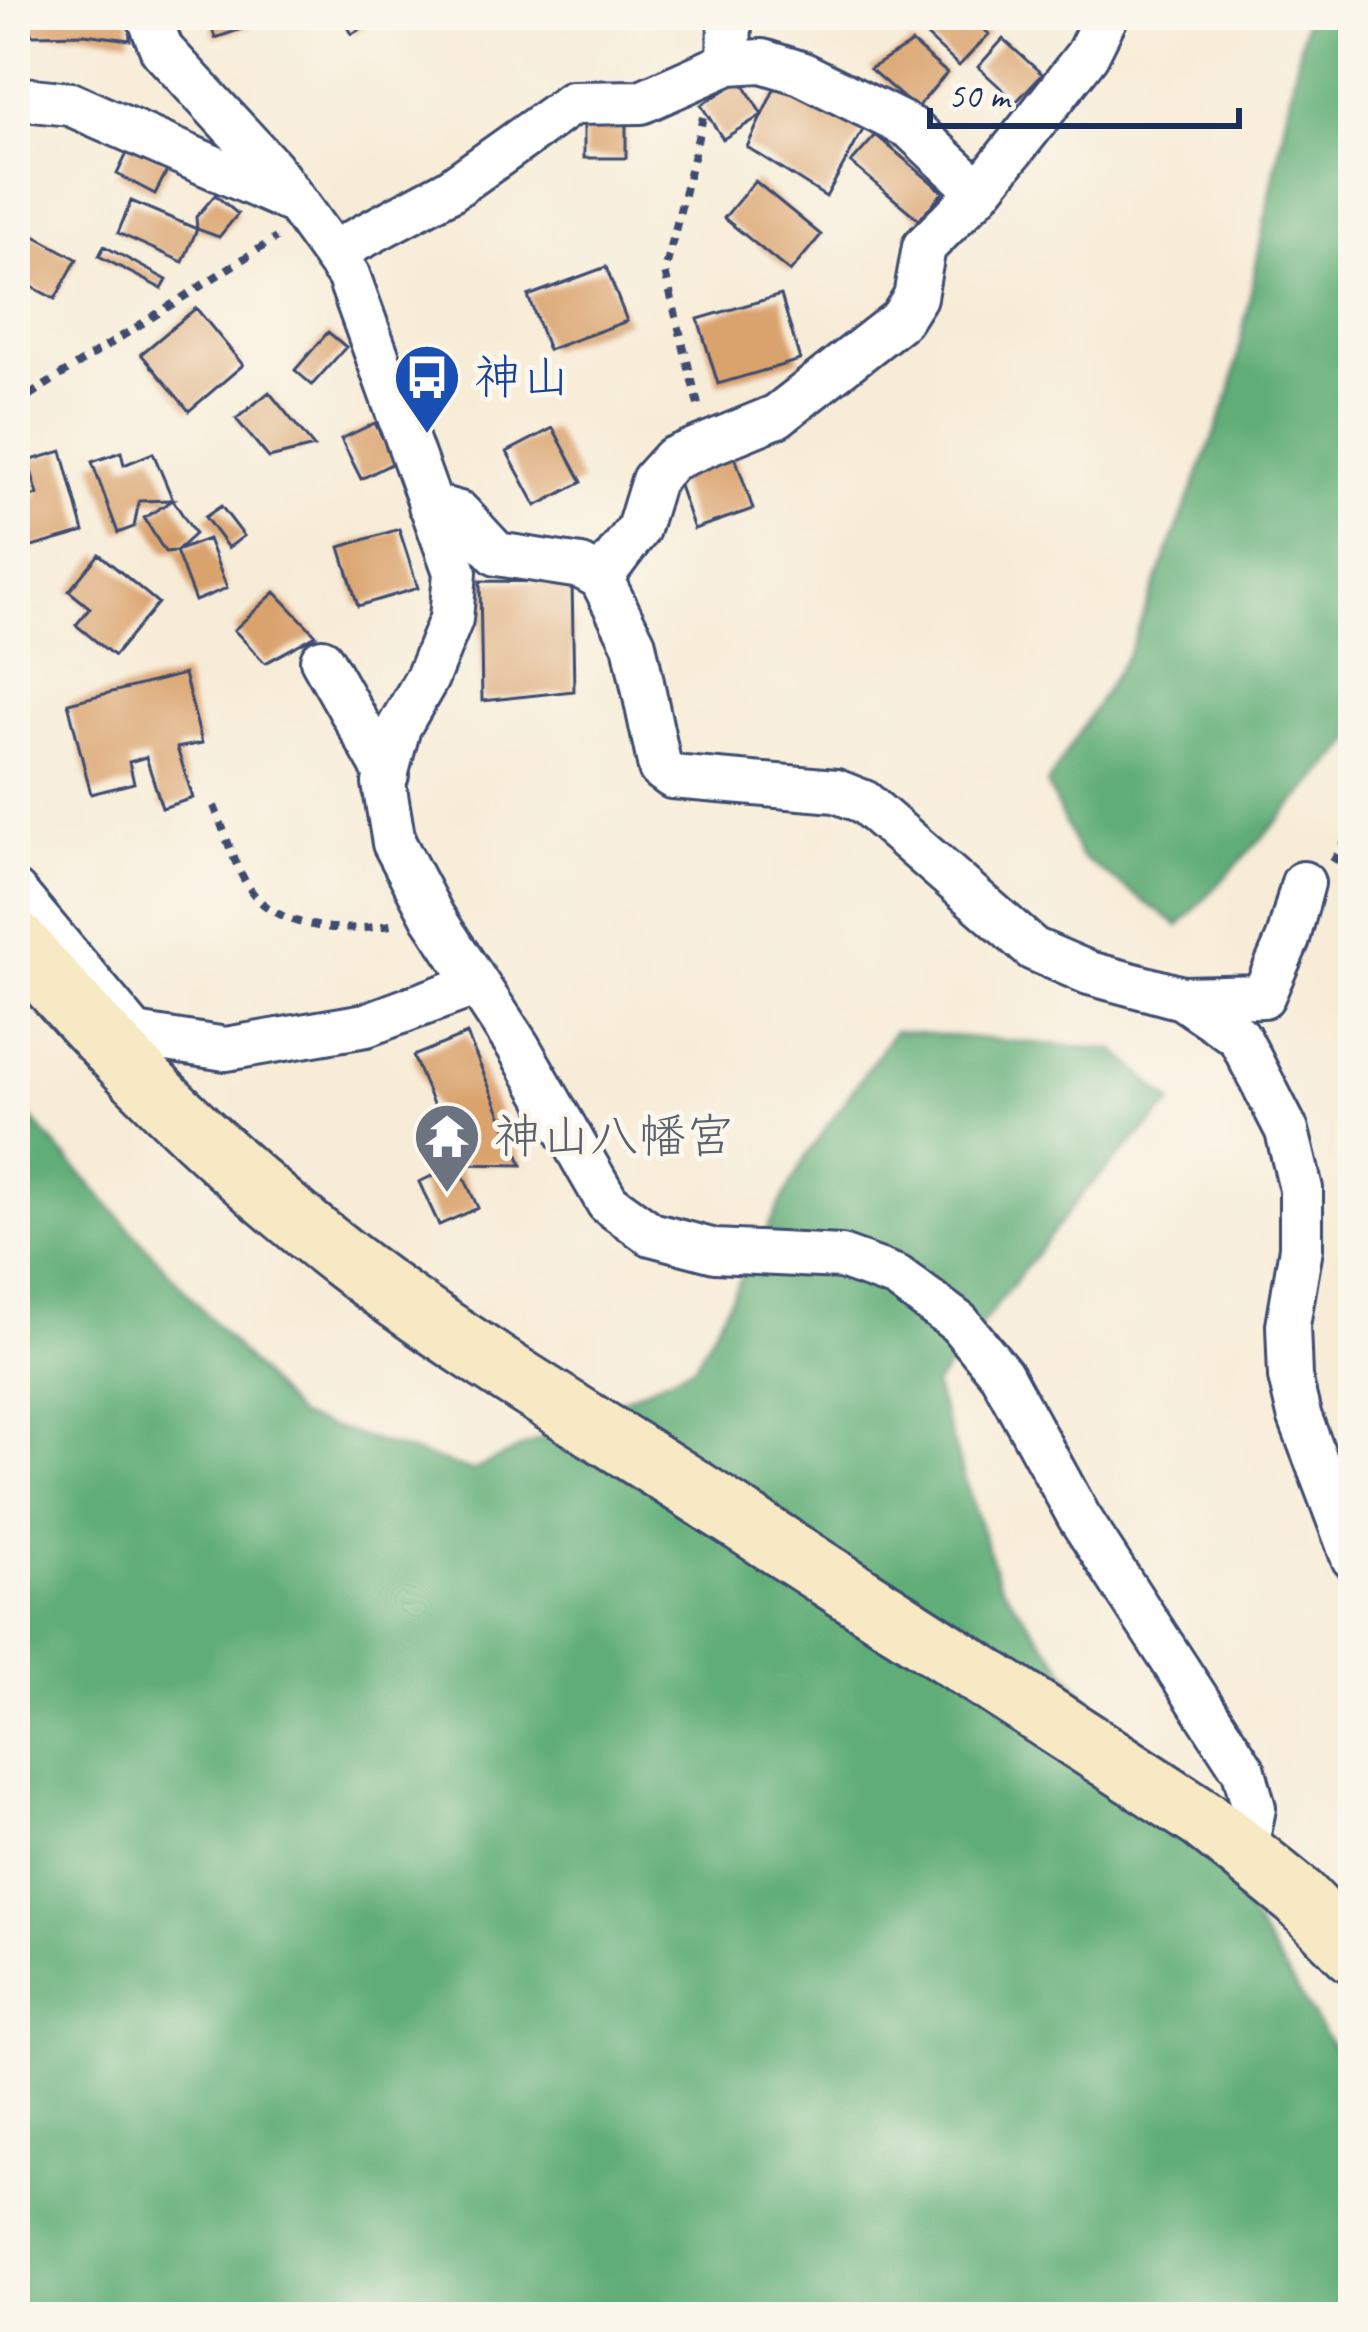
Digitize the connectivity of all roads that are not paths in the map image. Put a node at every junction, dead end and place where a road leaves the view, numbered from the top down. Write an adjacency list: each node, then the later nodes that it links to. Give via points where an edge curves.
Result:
1 (148, 15): 7 (street, via 162,50)
2 (730, 15): 4 (street)
3 (1107, 15): 6 (street, via 1087,55)
4 (722, 66): 6 (street, via 762,61 801,73 911,128); 8 (street, via 641,102 572,103 450,190)
5 (15, 98): 7 (street, via 70,104)
6 (979, 192): 10 (street, via 924,247 915,297 901,319 777,416 672,459 653,480 638,529)
7 (302, 211): 8 (street)
8 (332, 253): 9 (street, via 348,275)
9 (430, 505): 10 (street, via 458,514 497,554); 12 (street, via 454,572 451,619 399,727)
10 (601, 578): 17 (street, via 634,644 660,768 672,777 836,790 864,802 1034,949)
11 (322, 660): 12 (street)
12 (386, 775): 16 (street, via 394,843)
13 (1303, 883): 17 (street, via 1263,996)
14 (15, 892): 16 (street, via 135,1035 226,1049 366,1025)
15 (15, 940): 19 (street, via 204,1141 348,1262)
16 (477, 984): 19 (street, via 608,1203 651,1234 716,1251 841,1257 898,1276 959,1323 1001,1374 1078,1516 1244,1771 1254,1808)
17 (1182, 998): 18 (street, via 1239,1037 1287,1131 1301,1189 1290,1377)
18 (1353, 1558)
19 (1245, 1854): 20 (street)
20 (1353, 1952)

